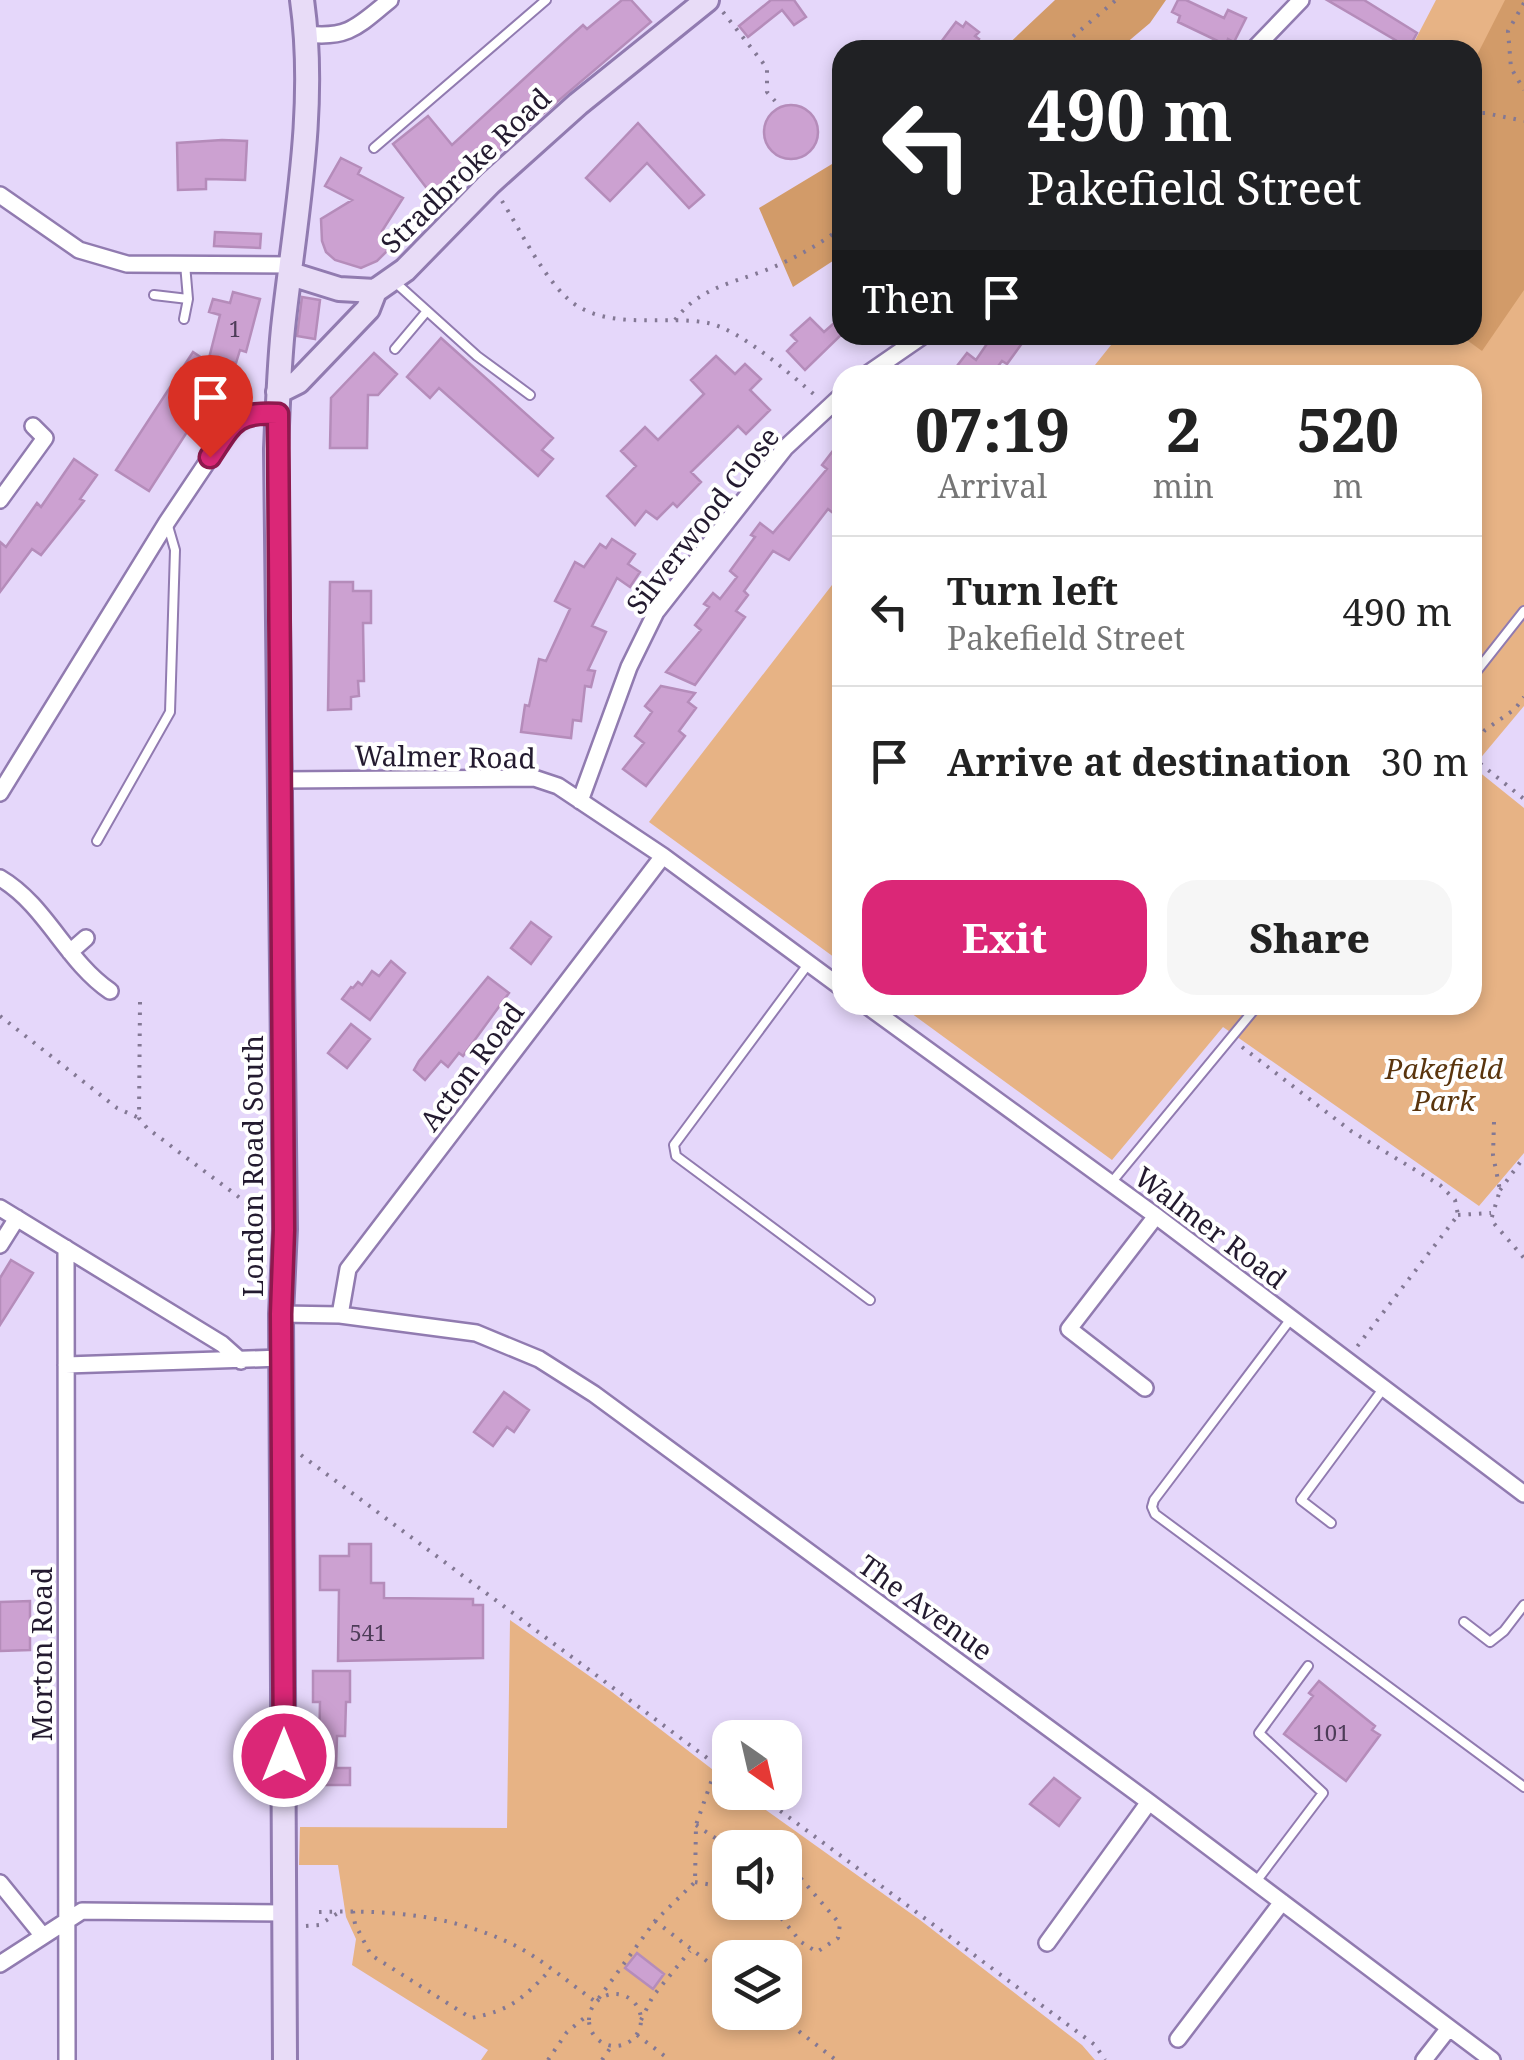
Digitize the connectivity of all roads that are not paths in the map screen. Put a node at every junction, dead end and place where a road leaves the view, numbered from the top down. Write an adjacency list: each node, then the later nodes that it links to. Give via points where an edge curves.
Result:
1 (302, 0): 6 (main road, London Road South)
2 (390, 0): 6 (street, via 348,33)
3 (546, 0): 8 (lane)
4 (1301, 0): 7 (street)
5 (696, 4): 12 (main road, Stradbroke Road)
6 (307, 34): 11 (main road, London Road South)
7 (1263, 40)
8 (374, 148)
9 (0, 194): 10 (street, via 78,250 128,264)
10 (185, 264): 11 (street); 14 (lane)
11 (292, 270): 12 (main road, via 339,289); 21 (main road, London Road South)
12 (384, 285): 15 (lane); 21 (main road, Stradbroke Road)
13 (154, 295): 14 (lane)
14 (188, 299): 16 (lane)
15 (427, 311): 18 (lane); 20 (lane)
16 (184, 319)
17 (910, 345): 19 (street)
18 (394, 349)
19 (880, 365)
20 (530, 395)
21 (278, 403): 25 (street, via 232,424); 28 (main road, London Road South)
22 (832, 404): 30 (street, Silverwood Close, via 786,448 656,612 628,666)
23 (46, 436): 24 (street)
24 (0, 500)
25 (167, 522): 29 (street); 31 (lane, via 175,550 170,712)
26 (1524, 610): 27 (lane)
27 (1482, 664)
28 (282, 780): 30 (street, Walmer Road, via 534,778); 48 (main road, London Road South)
29 (0, 793)
30 (580, 801): 32 (street, Walmer Road)
31 (97, 841)
32 (663, 856): 36 (street, Walmer Road); 49 (street, Acton Road, via 348,1269)
33 (0, 878): 35 (street, via 24,896)
34 (86, 938): 35 (street)
35 (70, 952): 38 (street)
36 (808, 964): 37 (street, Walmer Road); 47 (lane, via 674,1145 676,1156)
37 (832, 981)
38 (110, 991)
39 (880, 1015): 41 (street, Walmer Road)
40 (1250, 1015): 41 (lane)
41 (1111, 1184): 43 (street, Walmer Road)
42 (0, 1208): 44 (street)
43 (1156, 1216): 50 (street, Walmer Road); 54 (street, via 1069,1329)
44 (17, 1218): 45 (street); 46 (street)
45 (0, 1245)
46 (66, 1248): 52 (street); 53 (street, Morton Road)
47 (870, 1300)
48 (281, 1314): 49 (street, The Avenue); 51 (main road, London Road South)
49 (340, 1315): 62 (street, The Avenue, via 476,1332 539,1359)
50 (1291, 1318): 55 (street, Walmer Road); 61 (lane, via 1152,1507 1155,1514)
51 (281, 1358): 52 (street); 66 (main road, London Road South)
52 (241, 1361): 53 (street)
53 (66, 1365): 67 (street, Morton Road)
54 (1145, 1388)
55 (1383, 1389): 56 (street, Walmer Road); 57 (lane, via 1300,1500)
56 (1524, 1494)
57 (1331, 1523)
58 (1524, 1604): 59 (lane, via 1490,1642)
59 (1464, 1622)
60 (1308, 1666): 64 (lane, via 1258,1732 1323,1793)
61 (1524, 1787)
62 (1149, 1802): 64 (street, The Avenue); 69 (street)
63 (0, 1883): 68 (street)
64 (1255, 1883): 65 (street, The Avenue)
65 (1282, 1902): 71 (street, The Avenue); 72 (street)
66 (285, 1913): 67 (street, via 82,1911); 74 (main road, London Road South)
67 (65, 1922): 68 (street); 73 (street, Morton Road)
68 (43, 1936): 70 (street)
69 (1046, 1943)
70 (0, 1964)
71 (1449, 2028): 75 (street); 76 (street, The Avenue)
72 (1178, 2039)
73 (67, 2060)
74 (285, 2060)
75 (1424, 2060)
76 (1492, 2060)

